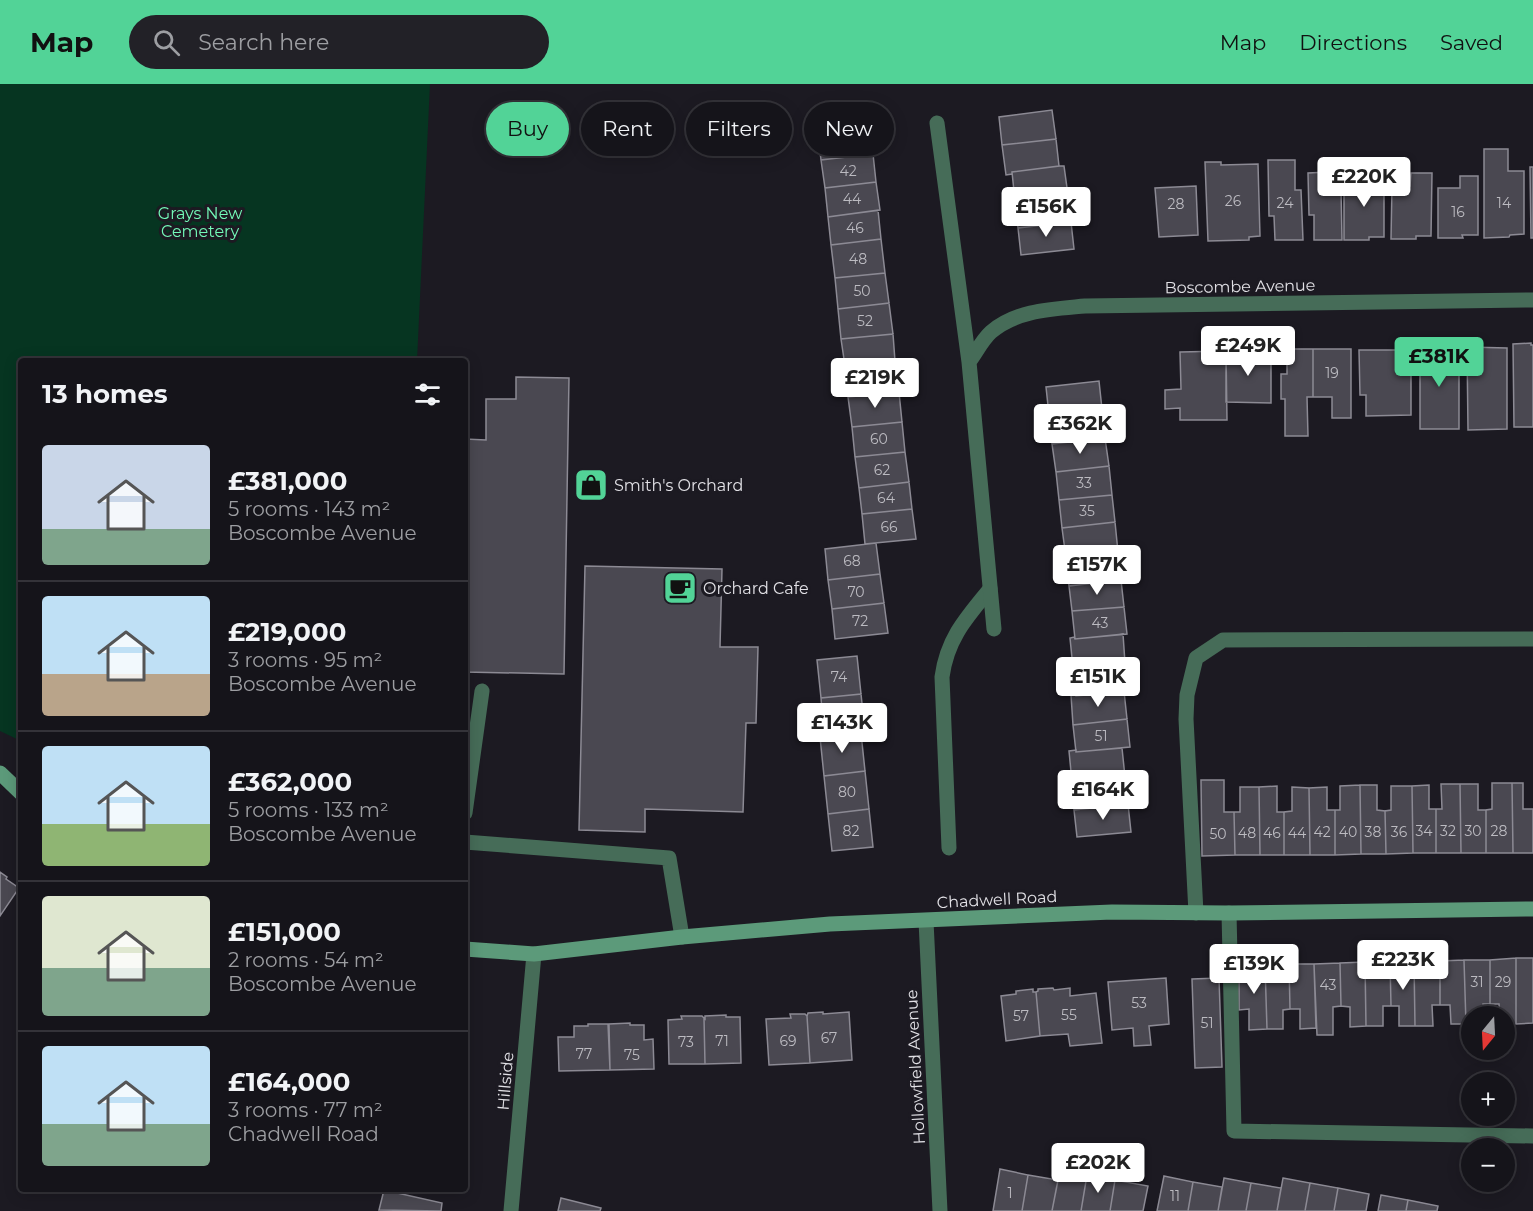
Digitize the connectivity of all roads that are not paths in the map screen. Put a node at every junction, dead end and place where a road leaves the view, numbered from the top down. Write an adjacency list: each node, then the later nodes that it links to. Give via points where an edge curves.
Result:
1 (937, 123): 3 (street)
2 (1533, 300): 3 (street, Boscombe Avenue, via 1054,309 1014,317 991,332)
3 (969, 362): 4 (street)
4 (990, 589): 5 (street); 12 (street, via 957,629 944,664)
5 (994, 628)
6 (1533, 639): 14 (street, via 1222,640 1196,658 1186,719)
7 (482, 691): 10 (street)
8 (0, 773): 9 (street)
9 (18, 790)
10 (468, 791)
11 (468, 842): 17 (street, via 669,858)
12 (948, 848)
13 (1533, 909): 15 (street, Chadwell Road)
14 (1196, 913): 15 (street, Chadwell Road); 16 (street, Chadwell Road, via 1112,912)
15 (1229, 914): 20 (street, via 1234,1131)
16 (926, 921): 17 (street, Chadwell Road, via 830,924); 22 (street, Hollowfield Avenue)
17 (682, 937): 19 (street, Chadwell Road)
18 (468, 950): 19 (street, Chadwell Road)
19 (534, 954): 21 (street, Hillside)
20 (1533, 1136)
21 (512, 1211)
22 (940, 1211)

